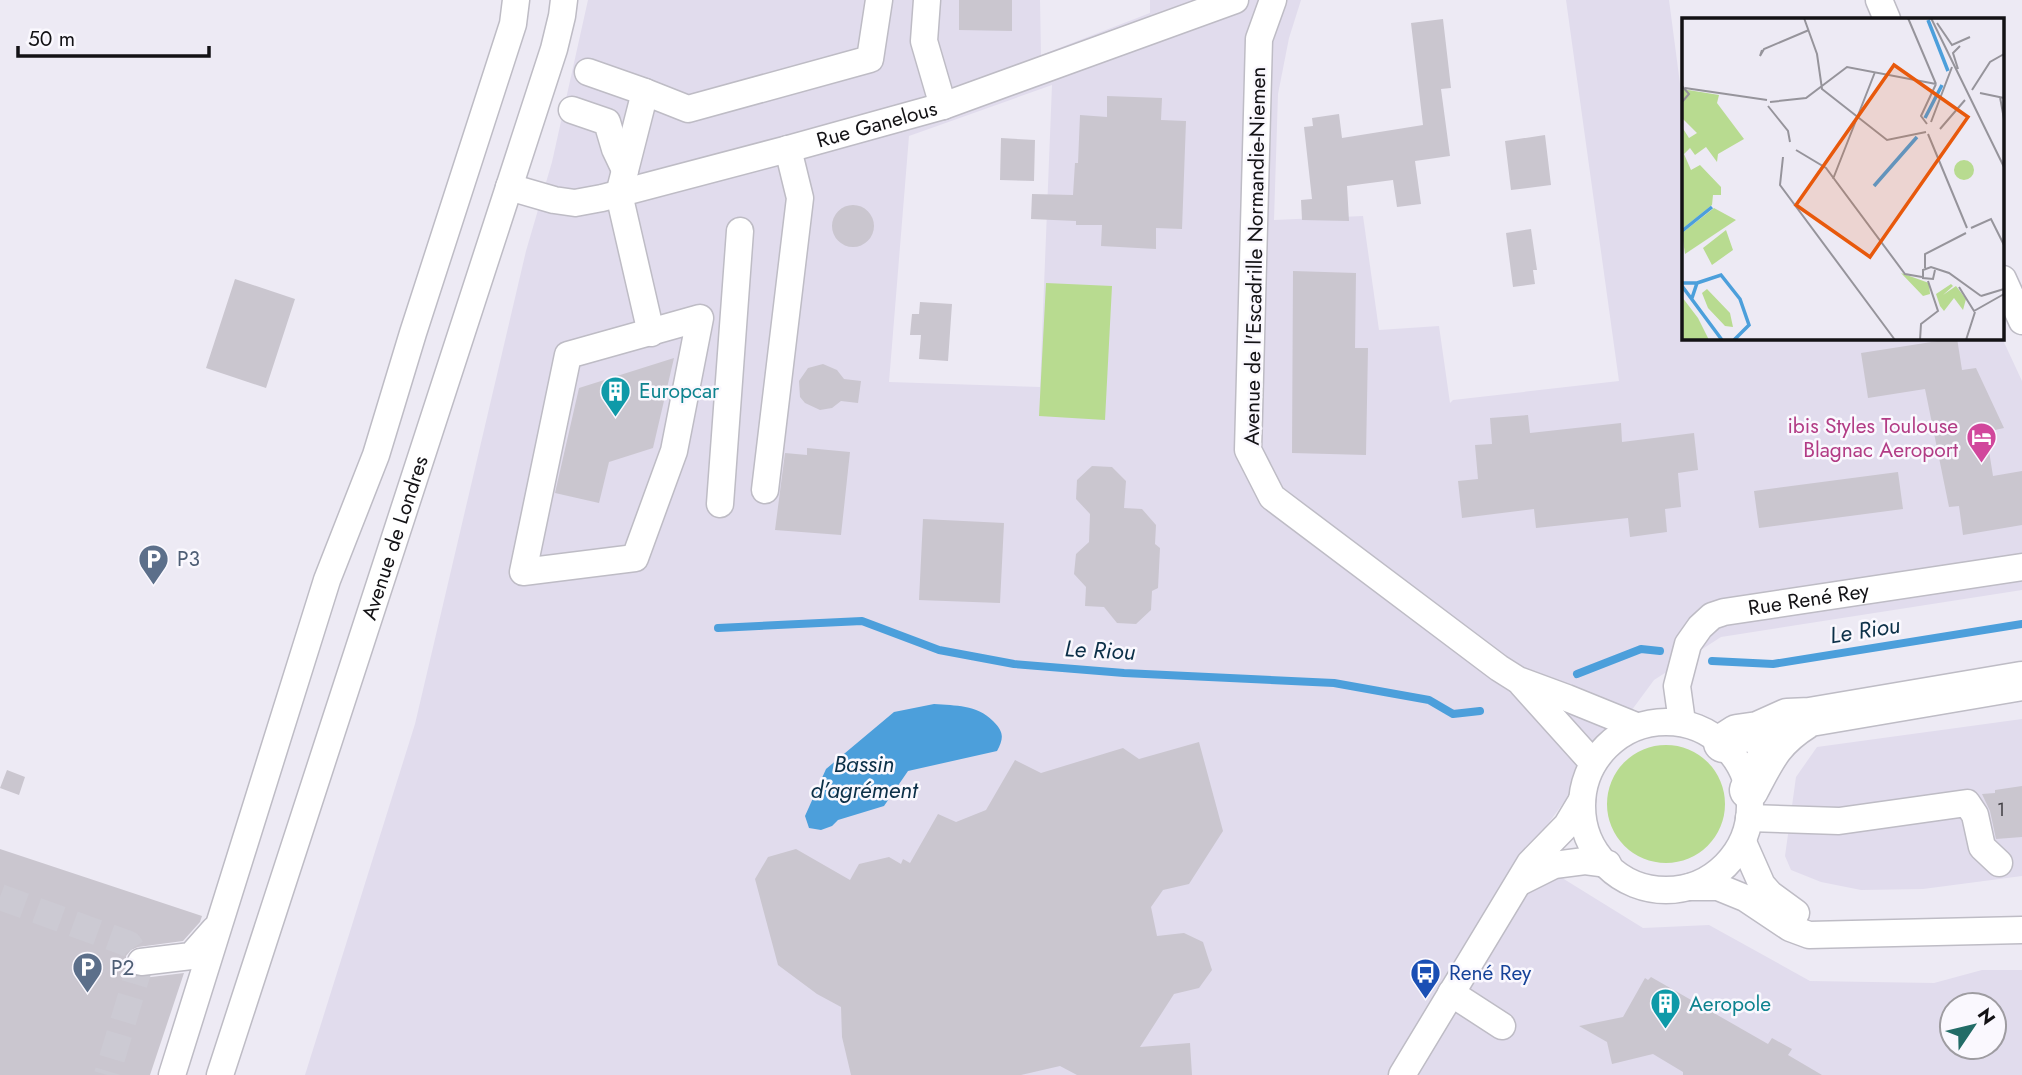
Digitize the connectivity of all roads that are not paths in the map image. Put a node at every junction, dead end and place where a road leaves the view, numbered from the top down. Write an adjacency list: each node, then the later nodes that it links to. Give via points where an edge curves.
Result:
1 (516, 0): 39 (street, via 513,24 376,455 327,580)
2 (564, 0): 15 (street, Avenue de Londres, via 554,49)
3 (879, 0): 11 (street, via 870,59 688,110)
4 (927, 0): 12 (street, via 925,41)
5 (1235, 0): 8 (street, Rue Ganelous)
6 (1272, 0): 26 (street, Avenue de l'Escadrille Normandie-Niemen, via 1259,39 1248,450 1272,496)
7 (1879, 0): 9 (street)
8 (1172, 11): 12 (street, Rue Ganelous)
9 (1888, 18)
10 (588, 72): 11 (street)
11 (645, 92): 16 (street)
12 (943, 106): 14 (street, Rue Ganelous)
13 (572, 110): 16 (street, via 607,122 615,149)
14 (788, 149): 16 (street, Rue Ganelous); 23 (street, via 800,198)
15 (509, 187): 16 (street, Rue Ganelous, via 575,203); 46 (street, Avenue de Londres)
16 (615, 187): 21 (street)
17 (740, 231): 20 (street)
18 (2004, 281): 19 (street)
19 (2022, 321)
20 (733, 334): 22 (street); 24 (street)
21 (642, 335): 22 (street, via 699,318); 22 (street, via 568,355 523,572 635,558 674,451)
22 (695, 343)
23 (765, 489)
24 (720, 504)
25 (2022, 567): 29 (street, Rue René Rey, via 1712,616 1688,644 1677,686)
26 (1518, 680): 30 (street, Avenue de l'Escadrille Normandie-Niemen); 32 (street, Avenue de l'Escadrille Normandie-Niemen)
27 (2022, 681): 28 (highway)
28 (1810, 717): 31 (highway, via 1787,718); 34 (highway, via 1770,750)
29 (1682, 722): 30 (street); 31 (street)
30 (1636, 726): 32 (street, via 1611,741)
31 (1723, 743): 34 (street, via 1745,776)
32 (1593, 763): 33 (street)
33 (1582, 800): 36 (street, via 1585,831); 37 (street, via 1567,825 1530,863)
34 (1747, 817): 35 (street, via 1839,821 1967,803 1975,815 1982,847); 38 (street, via 1726,866); 41 (street, via 1760,882 1799,915)
35 (1999, 863)
36 (1608, 864): 37 (street, via 1554,865); 38 (street, via 1644,888)
37 (1521, 881): 43 (street)
38 (1689, 887): 41 (street, via 1718,887 1809,935)
39 (221, 921): 42 (street, via 191,956); 45 (street)
40 (2022, 930): 41 (street)
41 (1843, 933)
42 (141, 962)
43 (1451, 993): 44 (street); 47 (street)
44 (1502, 1026)
45 (172, 1075)
46 (220, 1075)
47 (1402, 1075)

